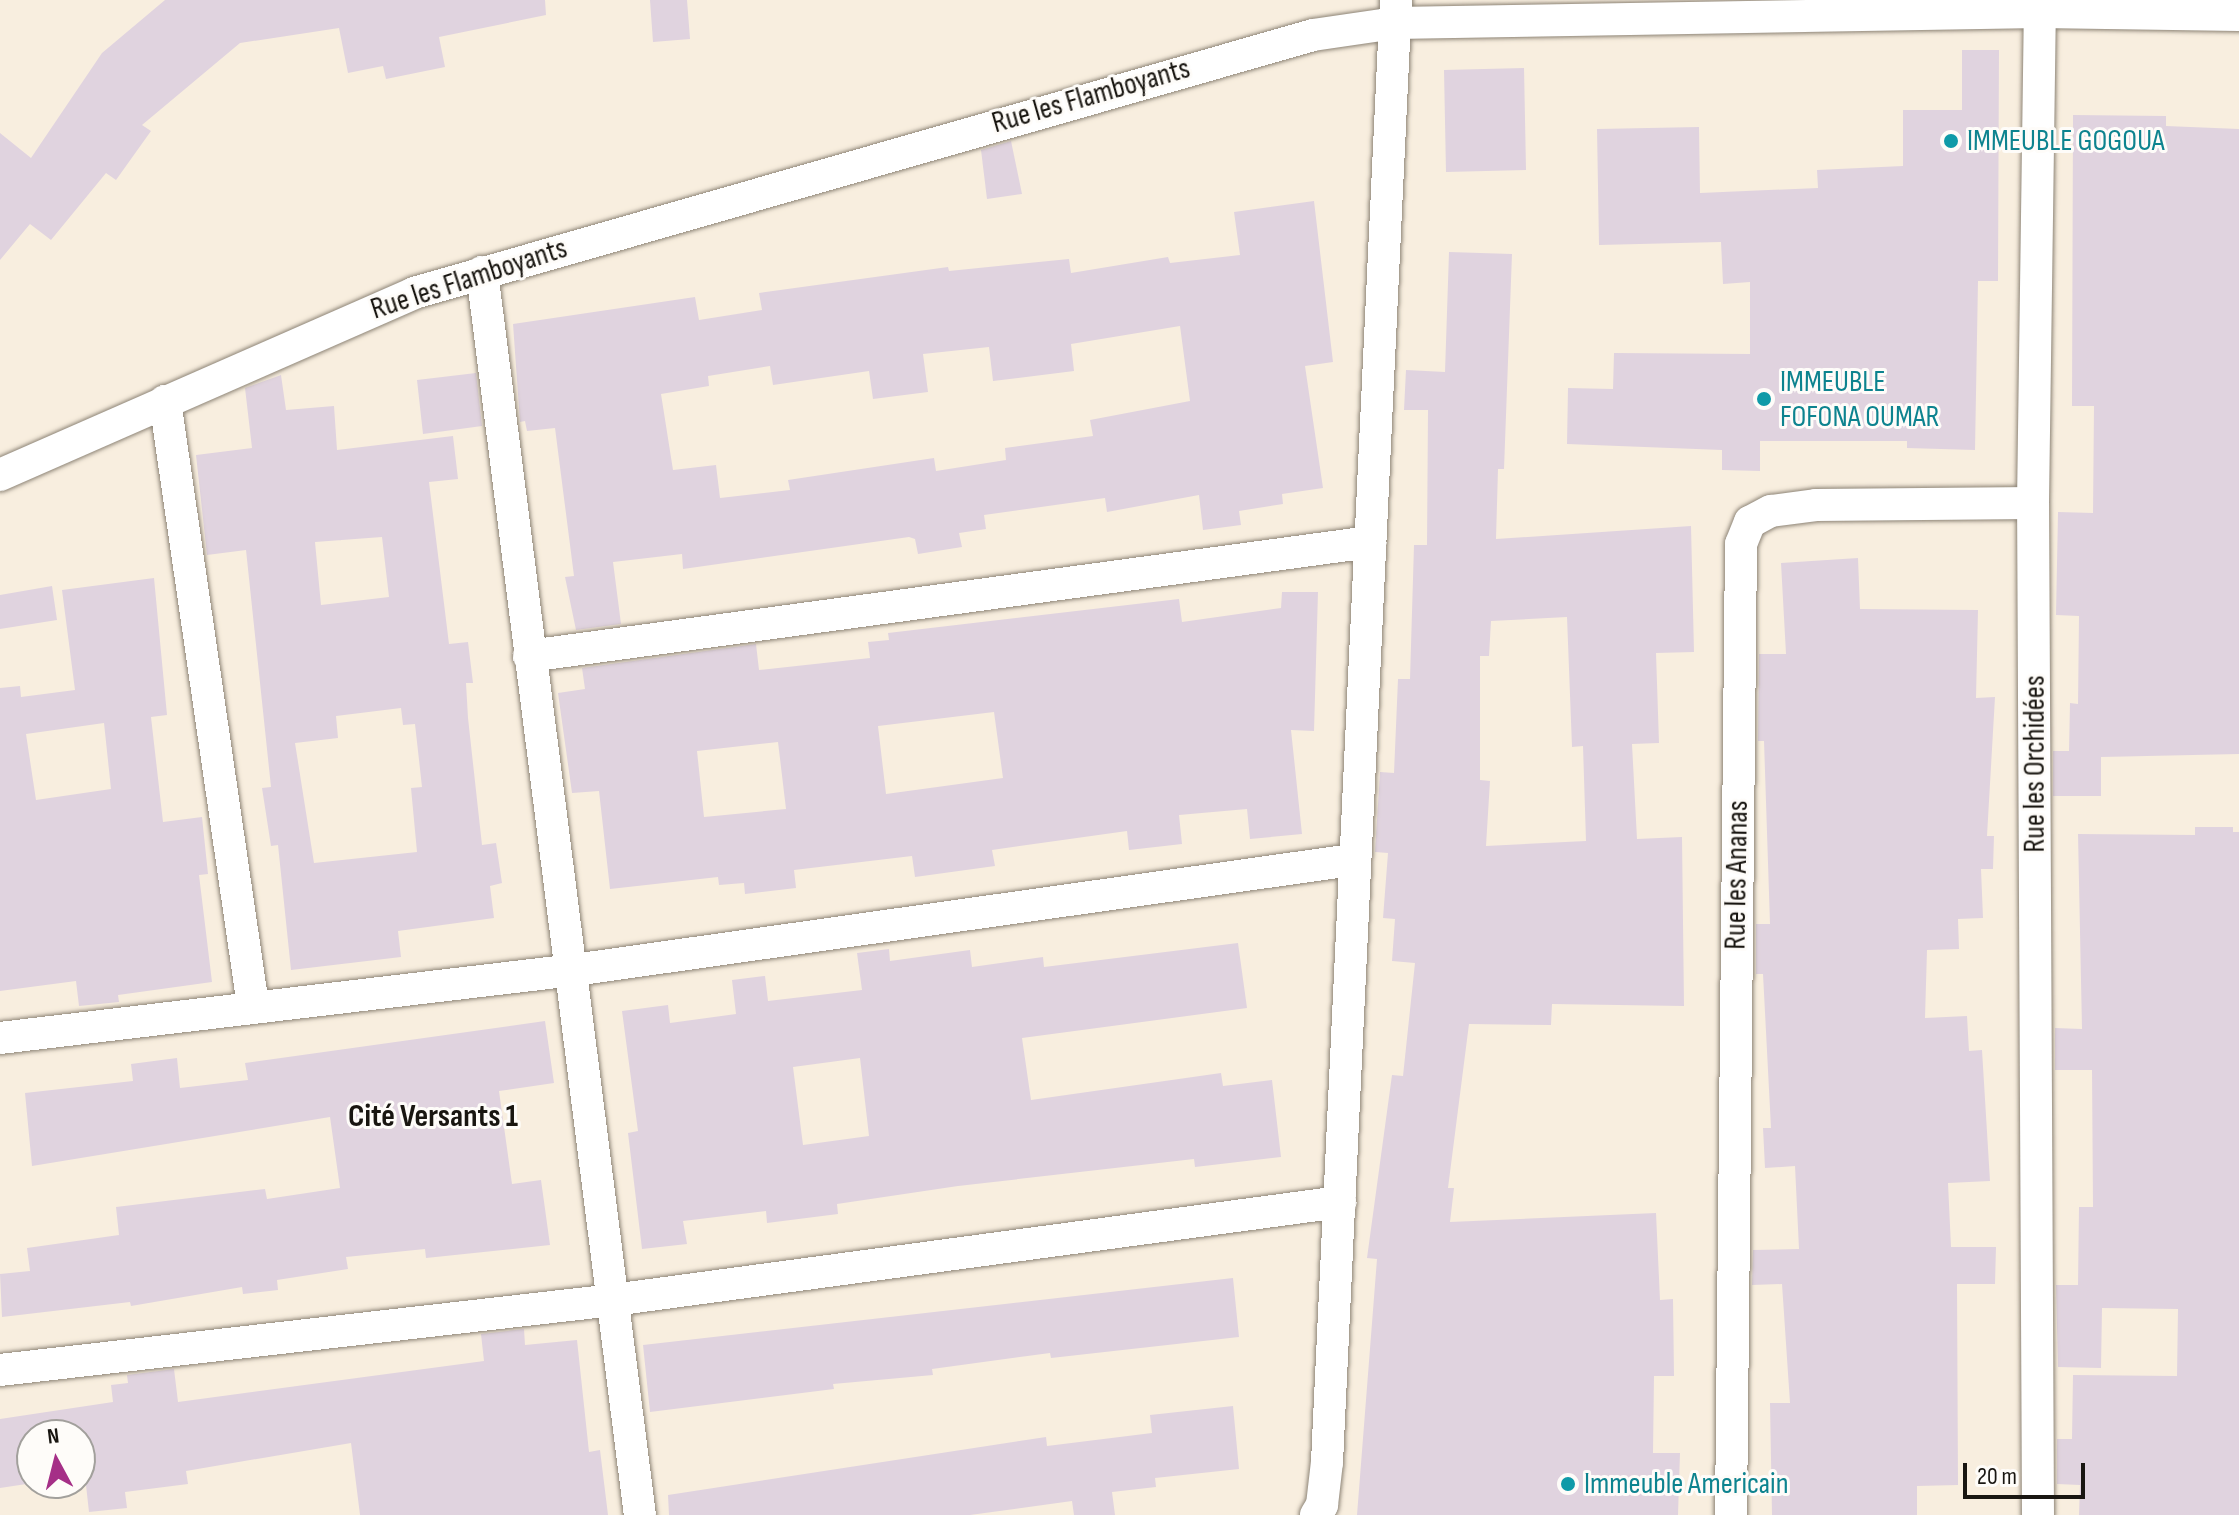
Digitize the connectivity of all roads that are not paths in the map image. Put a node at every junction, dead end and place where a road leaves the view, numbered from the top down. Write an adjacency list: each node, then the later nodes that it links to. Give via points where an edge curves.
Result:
1 (1395, 12): 2 (street, Rue les Flamboyants); 4 (street, Rue les Flamboyants); 8 (street)
2 (2040, 12): 3 (street, Rue les Flamboyants); 7 (street, Rue les Orchidées)
3 (2239, 15)
4 (482, 272): 5 (street, Rue les Flamboyants, via 327,327); 9 (street)
5 (165, 401): 6 (street, Rue les Flamboyants); 12 (street)
6 (0, 475)
7 (2033, 503): 19 (street, Rue les Ananas, via 1816,505 1771,511 1750,522 1741,544); 20 (street, Rue les Orchidées)
8 (1370, 542): 9 (street); 10 (street)
9 (529, 656): 11 (street)
10 (1352, 860): 11 (street); 14 (street)
11 (574, 970): 12 (street); 15 (street)
12 (253, 1006): 13 (street)
13 (0, 1038)
14 (1340, 1202): 15 (street); 18 (street, via 1327,1462)
15 (613, 1300): 16 (street); 17 (street)
16 (0, 1370)
17 (640, 1515)
18 (1316, 1515)
19 (1731, 1515)
20 (2038, 1515)

